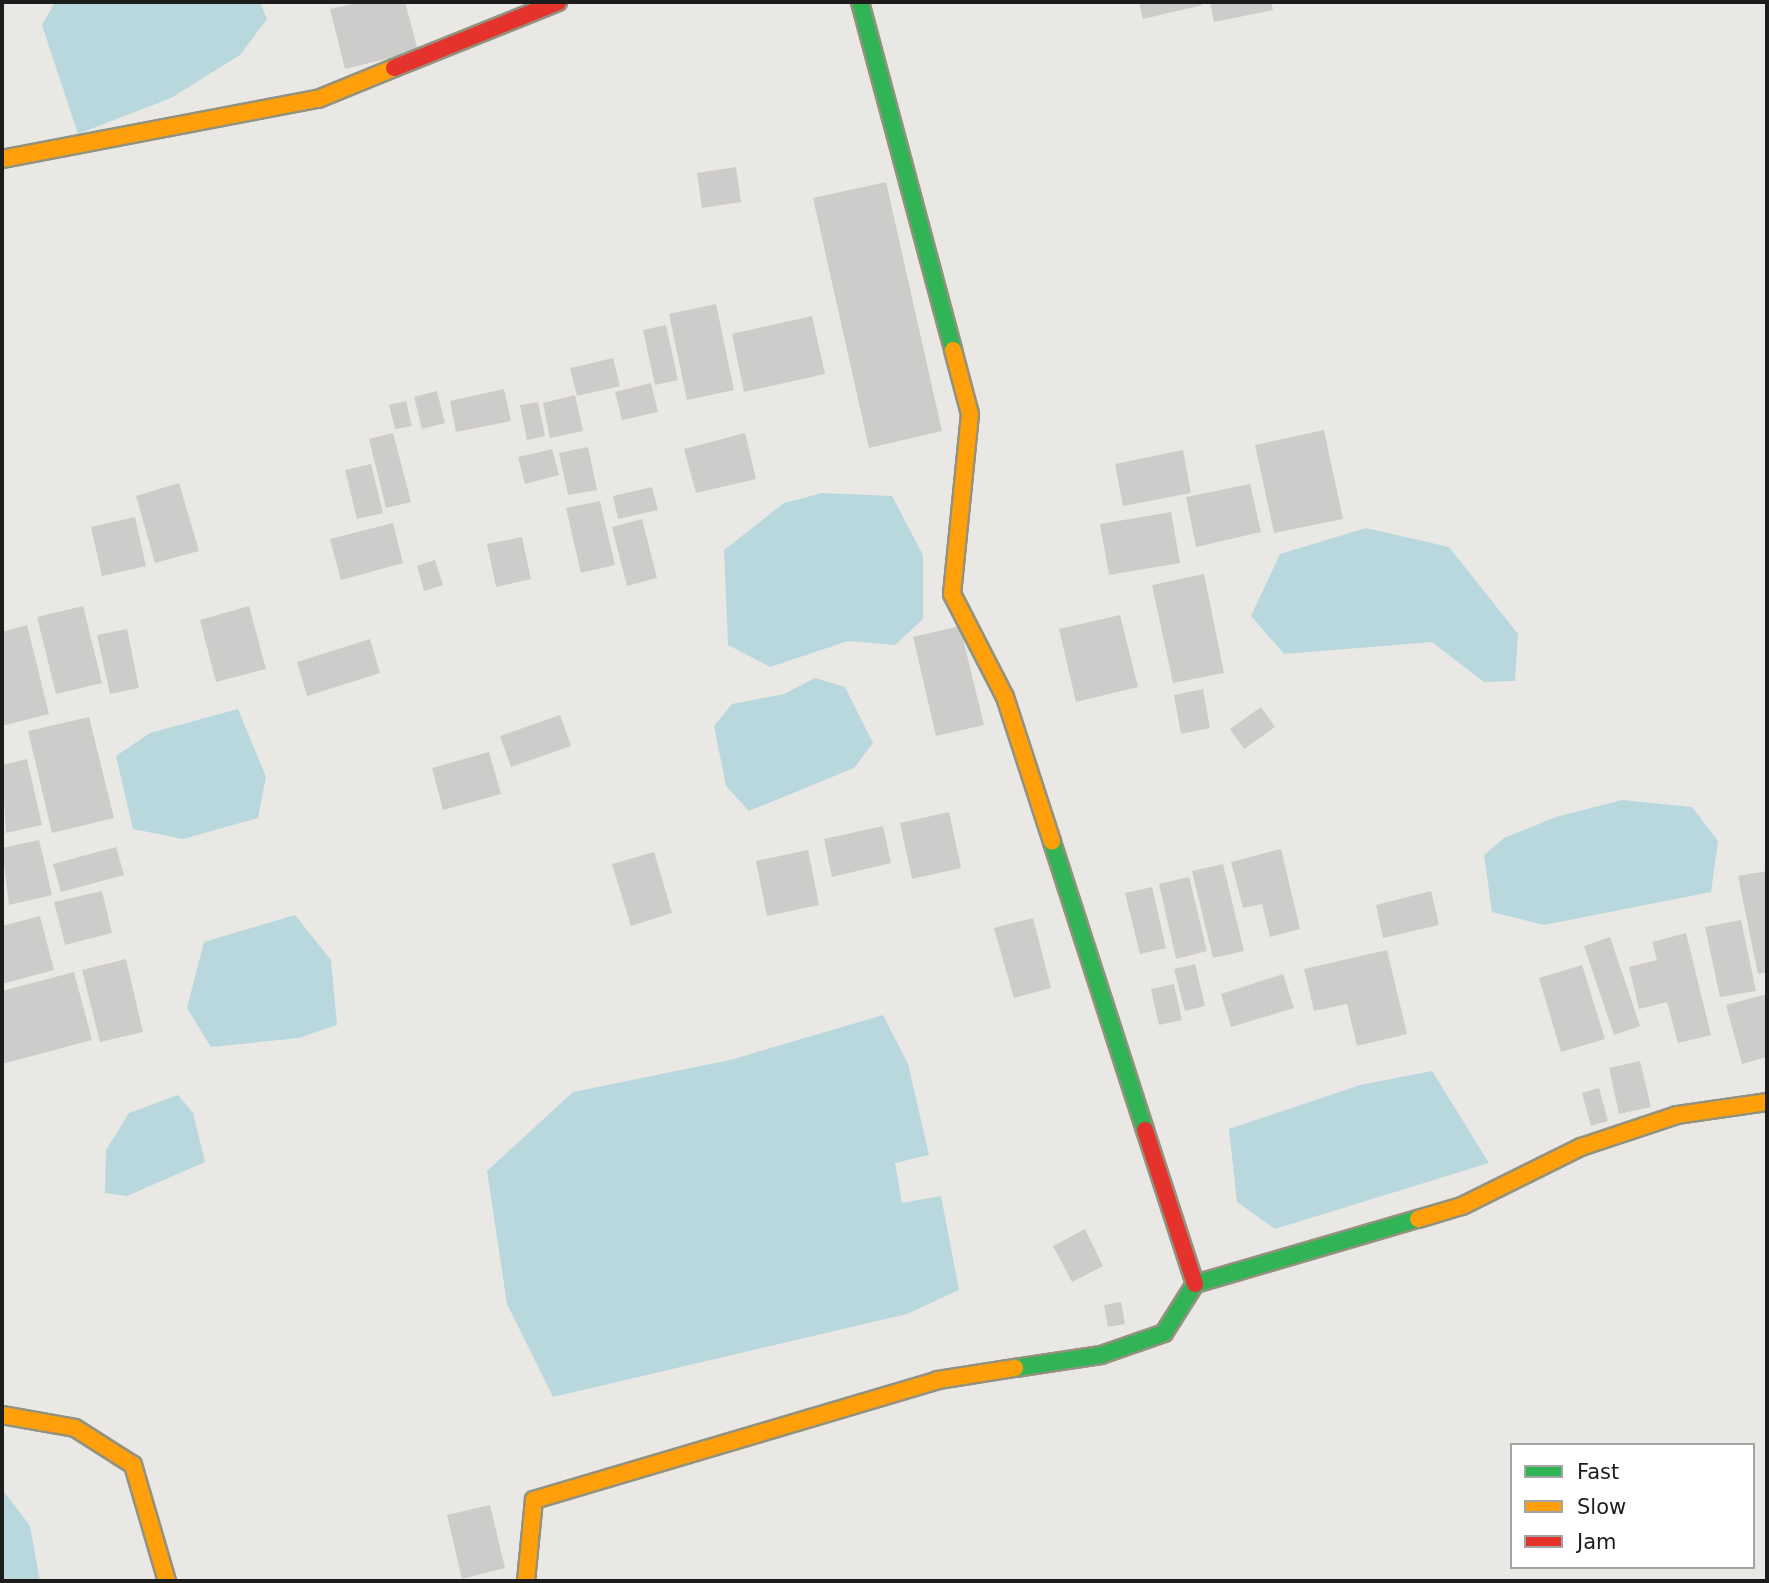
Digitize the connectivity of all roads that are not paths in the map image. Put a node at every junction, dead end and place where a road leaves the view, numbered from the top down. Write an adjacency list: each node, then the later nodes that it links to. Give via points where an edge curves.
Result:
1 (558, 2): 3 (street, via 318,99)
2 (860, 2): 5 (street, via 970,414 952,594 1005,697)
3 (2, 159)
4 (1767, 1102): 5 (street, via 1677,1115 1581,1147 1462,1206)
5 (1195, 1284): 8 (street, via 1164,1334 1101,1355 938,1380 534,1500)
6 (2, 1415): 7 (street, via 75,1428 133,1465)
7 (167, 1581)
8 (526, 1581)

